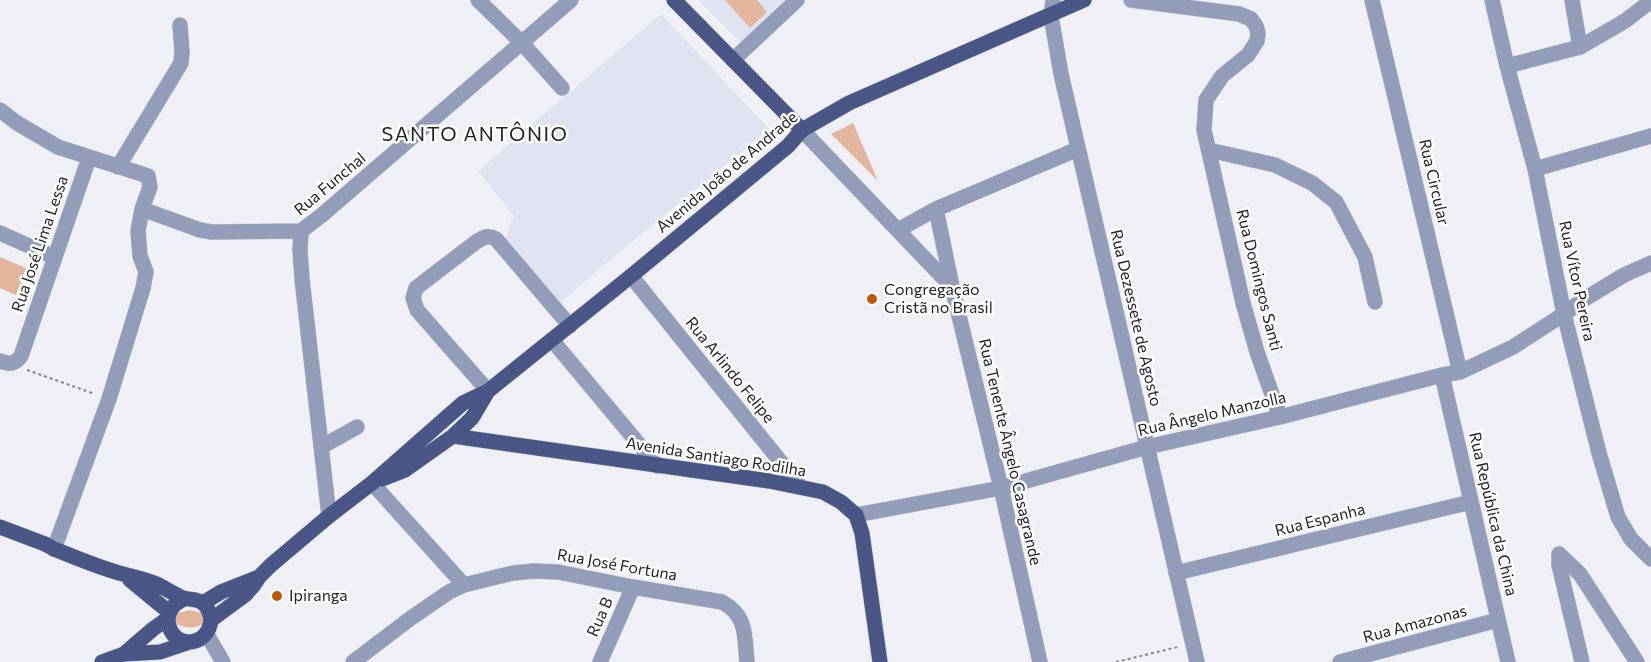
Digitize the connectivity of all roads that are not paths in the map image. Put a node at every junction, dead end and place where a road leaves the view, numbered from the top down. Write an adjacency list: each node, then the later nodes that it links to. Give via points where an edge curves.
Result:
1 (478, 0): 14 (street)
2 (571, 0): 14 (street, Rua Funchal)
3 (674, 0): 16 (main road)
4 (797, 0): 16 (street)
5 (1053, 0): 12 (street)
6 (1084, 0): 12 (main road, Avenida João de Andrade)
7 (1131, 0): 23 (street, Rua Domingos Santi, via 1239,14 1256,26 1257,41 1248,55 1222,76 1206,99 1204,130)
8 (1372, 0): 41 (street, Rua Circular)
9 (1492, 0): 17 (street, Rua Vítor Pereira)
10 (1572, 0): 15 (street)
11 (1651, 1): 15 (street)
12 (1050, 16): 20 (main road, Avenida João de Andrade, via 849,103); 22 (street, Rua Dezessete de Agosto)
13 (180, 25): 25 (street, via 181,63)
14 (522, 43): 18 (street); 30 (street, Rua Funchal)
15 (1581, 47): 17 (street)
16 (733, 60): 20 (main road)
17 (1507, 66): 26 (street, Rua Vítor Pereira)
18 (562, 88)
19 (2, 116): 24 (street, via 58,147)
20 (802, 130): 29 (street, Rua Tenente Ângelo Casagrande); 34 (main road, Avenida João de Andrade, via 788,146)
21 (1651, 136): 26 (street)
22 (1078, 149): 28 (street); 50 (street, Rua Dezessete de Agosto)
23 (1209, 150): 36 (street, via 1275,165 1312,183 1336,202 1365,257); 44 (street, Rua Domingos Santi, via 1243,303)
24 (89, 158): 25 (street); 32 (street, Rua José Lima Lessa)
25 (118, 167): 27 (street, via 148,176 150,187)
26 (1535, 169): 37 (street, Rua Vítor Pereira)
27 (142, 208): 30 (street, via 212,232); 59 (street, via 138,231 146,272 143,288 109,399)
28 (936, 209): 29 (street); 35 (street)
29 (898, 230): 35 (street, Rua Tenente Ângelo Casagrande)
30 (301, 231): 49 (street, Rua Funchal, via 302,279)
31 (0, 233): 32 (street)
32 (54, 257): 40 (street, Rua José Lima Lessa, via 21,356 13,364)
33 (1651, 263): 37 (street, Rua Ângelo Manzolla, via 1624,275)
34 (631, 276): 38 (main road, Avenida João de Andrade); 53 (street, Rua Arlindo Felipe)
35 (952, 287): 54 (street, Rua Tenente Ângelo Casagrande)
36 (1375, 302)
37 (1564, 314): 41 (street, Rua Ângelo Manzolla, via 1513,347); 60 (street, Rua Vítor Pereira, via 1618,517 1631,539)
38 (570, 326): 39 (main road, Avenida João de Andrade); 43 (street, via 492,236 483,237 416,288 413,298 417,310)
39 (552, 340): 43 (main road, Avenida João de Andrade); 51 (street)
40 (2, 362)
41 (1460, 372): 42 (street, Rua Ângelo Manzolla)
42 (1442, 375): 44 (street, Rua Ângelo Manzolla); 55 (street, Rua República da China)
43 (483, 394): 45 (main road, Avenida João de Andrade); 52 (main road, Avenida João de Andrade, via 463,403)
44 (1280, 417): 50 (street, Rua Ângelo Manzolla)
45 (472, 418): 47 (main road, Avenida João de Andrade); 48 (main road, via 473,427)
46 (357, 427): 49 (street)
47 (453, 436): 48 (main road, Avenida Santiago Rodilha); 52 (main road, Avenida João de Andrade, via 405,470)
48 (484, 441): 51 (main road, Avenida Santiago Rodilha)
49 (321, 447): 57 (street, Rua Funchal)
50 (1147, 447): 54 (street, Rua Ângelo Manzolla); 61 (street, Rua Dezessete de Agosto)
51 (657, 466): 53 (main road, Avenida Santiago Rodilha)
52 (372, 483): 57 (main road, Avenida João de Andrade); 64 (street)
53 (801, 487): 56 (main road, Avenida Santiago Rodilha, via 823,492)
54 (1001, 488): 56 (street, Rua Ângelo Manzolla); 79 (street, Rua Tenente Ângelo Casagrande)
55 (1471, 502): 61 (street, Rua Espanha); 69 (street, Rua República da China)
56 (856, 515): 78 (main road, via 862,533)
57 (329, 516): 63 (main road, Avenida João de Andrade)
58 (0, 527): 59 (main road)
59 (54, 549): 62 (main road)
60 (1651, 559)
61 (1176, 573): 80 (street, Rua Dezessete de Agosto)
62 (122, 574): 66 (main road, via 156,584); 68 (main road)
63 (259, 577): 67 (main road, Avenida João de Andrade); 70 (main road, Avenida João de Andrade)
64 (464, 585): 65 (street, Rua José Fortuna, via 534,571); 75 (street, Rua José Fortuna, via 436,600)
65 (633, 587): 76 (street, Rua B); 77 (street, Rua José Fortuna, via 722,602 734,608 741,618)
66 (184, 599): 67 (main road); 68 (main road, via 172,606)
67 (203, 603): 70 (main road, via 209,610)
68 (168, 616): 71 (main road, via 172,633); 72 (main road)
69 (1498, 620): 81 (street, Rua Amazonas); 82 (street, Rua República da China)
70 (209, 626): 71 (main road); 74 (street)
71 (190, 642): 72 (main road, via 150,654)
72 (124, 654): 73 (main road)
73 (102, 662)
74 (223, 662)
75 (353, 662)
76 (600, 662)
77 (747, 662)
78 (880, 662)
79 (1040, 662)
80 (1197, 662)
81 (1340, 662)
82 (1508, 662)
83 (1582, 662): 84 (street, via 1558,565 1559,554 1580,574)
84 (1637, 662)

